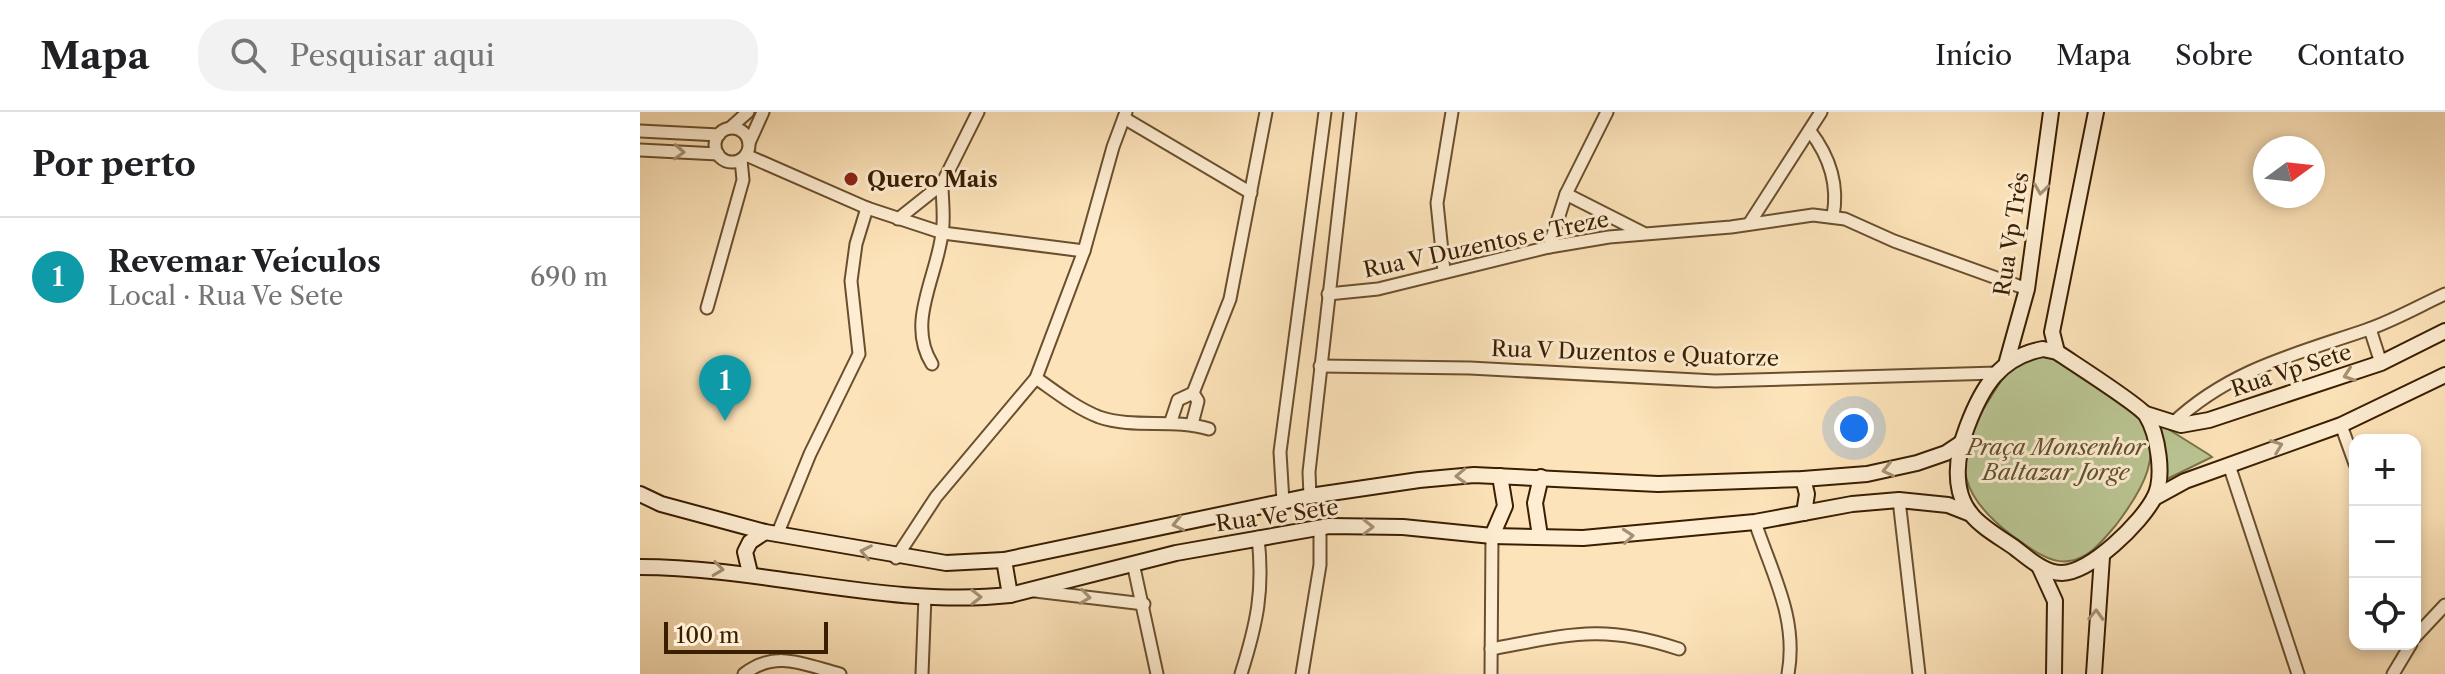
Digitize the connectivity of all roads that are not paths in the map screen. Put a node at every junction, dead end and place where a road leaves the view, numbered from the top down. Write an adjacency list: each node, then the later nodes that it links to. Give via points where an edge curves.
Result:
1 (748, 112): 15 (street)
2 (763, 112): 17 (street)
3 (978, 112): 19 (street)
4 (1266, 112): 20 (street)
5 (1325, 112): 62 (street, via 1280,452)
6 (1350, 112): 32 (street)
7 (1452, 112): 30 (street, via 1437,203)
8 (1607, 112): 21 (street)
9 (1821, 112): 14 (street)
10 (2051, 112): 31 (main road, Rua Vp Três, one-way to 31)
11 (2096, 112): 37 (main road, via 2052,332)
12 (1125, 115): 20 (street); 29 (street)
13 (640, 131): 15 (street)
14 (1810, 131): 23 (street, via 1834,179); 25 (street)
15 (724, 132): 17 (street, via 742,132); 18 (street)
16 (640, 150): 18 (street, one-way to 18)
17 (745, 153): 18 (street, via 728,162); 22 (street); 34 (street, via 743,180)
18 (718, 154)
19 (942, 184): 24 (street); 26 (street)
20 (1251, 193): 45 (street, via 1230,299)
21 (1566, 194): 27 (street); 28 (street)
22 (867, 208): 24 (street); 67 (street, via 851,281 859,354)
23 (1833, 216): 25 (street, Rua V Duzentos e Treze); 31 (street, Rua V Duzentos e Treze)
24 (898, 219): 26 (street)
25 (1749, 224): 27 (street, Rua V Duzentos e Treze)
26 (943, 233): 29 (street); 40 (street, via 921,328 922,349)
27 (1643, 233): 28 (street, Rua V Duzentos e Treze)
28 (1549, 247): 30 (street, Rua V Duzentos e Treze)
29 (1084, 251): 44 (street)
30 (1444, 271): 32 (street, Rua V Duzentos e Treze, via 1378,289)
31 (2027, 289): 38 (main road, Rua Vp Três)
32 (1328, 294): 41 (street)
33 (2445, 294): 35 (street)
34 (707, 308)
35 (2370, 329): 39 (street); 48 (street, via 2257,367 2224,383)
36 (2445, 331): 39 (main road, Rua Vp Sete)
37 (2057, 352): 38 (main road, via 2024,352); 46 (main road)
38 (2007, 361): 42 (main road)
39 (2381, 363): 48 (main road, Rua Vp Sete, one-way to 48, via 2209,420)
40 (932, 364)
41 (1320, 366): 42 (street, Rua V Duzentos e Quatorze, via 1715,381); 59 (street)
42 (1997, 373): 52 (main road)
43 (2445, 375): 50 (main road)
44 (1036, 378): 47 (street, via 1100,417); 72 (street, via 936,497)
45 (1193, 393): 47 (street, via 1178,400); 49 (street, via 1198,401)
46 (2146, 414): 48 (main road, Rua Vp Sete); 60 (main road, via 2156,446 2159,479)
47 (1171, 421): 49 (street)
48 (2173, 423)
49 (1192, 424): 51 (street)
50 (2341, 425): 53 (street); 54 (main road, one-way to 50)
51 (1209, 429)
52 (1961, 443): 57 (main road, Rua Ve Sete, one-way to 57, via 1905,466); 64 (main road, via 1958,477)
53 (2349, 447)
54 (2229, 465): 60 (main road); 98 (street)
55 (1500, 476): 56 (main road, Rua Ve Sete); 59 (main road, Rua Ve Sete, one-way to 59, via 1452,476); 68 (main road, via 1505,506)
56 (1541, 477): 57 (main road, Rua Ve Sete, via 1658,484); 69 (main road, via 1535,503)
57 (1803, 479): 63 (main road)
58 (640, 494): 67 (main road, Rua Ve Sete)
59 (1310, 496): 62 (main road, Rua Ve Sete)
60 (2154, 498): 71 (main road)
61 (1899, 500): 63 (main road, Rua Ve Sete); 64 (main road, Rua Ve Sete, via 1948,505); 95 (street)
62 (1283, 502): 73 (main road, Rua Ve Sete, one-way to 73)
63 (1804, 513): 65 (main road, Rua Ve Sete)
64 (1971, 514): 75 (main road)
65 (1755, 522): 69 (main road, Rua Ve Sete, one-way to 65, via 1628,536); 94 (street, via 1789,618 1793,650)
66 (1320, 527): 68 (main road, Rua Ve Sete, one-way to 68, via 1403,527); 70 (main road, Rua Ve Sete); 92 (street, via 1320,565)
67 (771, 534): 72 (main road, Rua Ve Sete, one-way to 67); 77 (main road, via 750,542 745,552)
68 (1492, 536): 69 (main road, Rua Ve Sete); 84 (street)
69 (1540, 536)
70 (1258, 537): 74 (main road, Rua Ve Sete); 91 (street, via 1262,588)
71 (2102, 557): 75 (main road, via 2079,570 2059,573); 97 (main road, one-way to 71)
72 (896, 558): 73 (main road, Rua Ve Sete, via 946,563)
73 (1004, 560): 79 (main road)
74 (1133, 563): 78 (main road, Rua Ve Sete); 81 (street)
75 (2039, 566): 96 (main road, via 2055,601)
76 (640, 567): 77 (main road, Rua Ve Sete, one-way to 77)
77 (750, 573): 80 (main road, Rua Ve Sete)
78 (1026, 590): 79 (main road, Rua Ve Sete); 81 (street, one-way to 81)
79 (1010, 595): 80 (main road, Rua Ve Sete, one-way to 79)
80 (925, 596): 89 (street)
81 (1144, 604): 90 (street)
82 (2445, 605): 83 (street)
83 (2421, 629)
84 (1491, 649): 85 (street, via 1604,632 1636,634); 93 (street)
85 (1679, 649)
86 (2406, 650): 99 (street)
87 (744, 674): 88 (street, via 769,660 787,658)
88 (840, 674)
89 (922, 674)
90 (1157, 674)
91 (1241, 674)
92 (1302, 674)
93 (1491, 674)
94 (1788, 674)
95 (1919, 674)
96 (2054, 674)
97 (2094, 674)
98 (2298, 674)
99 (2393, 674)

